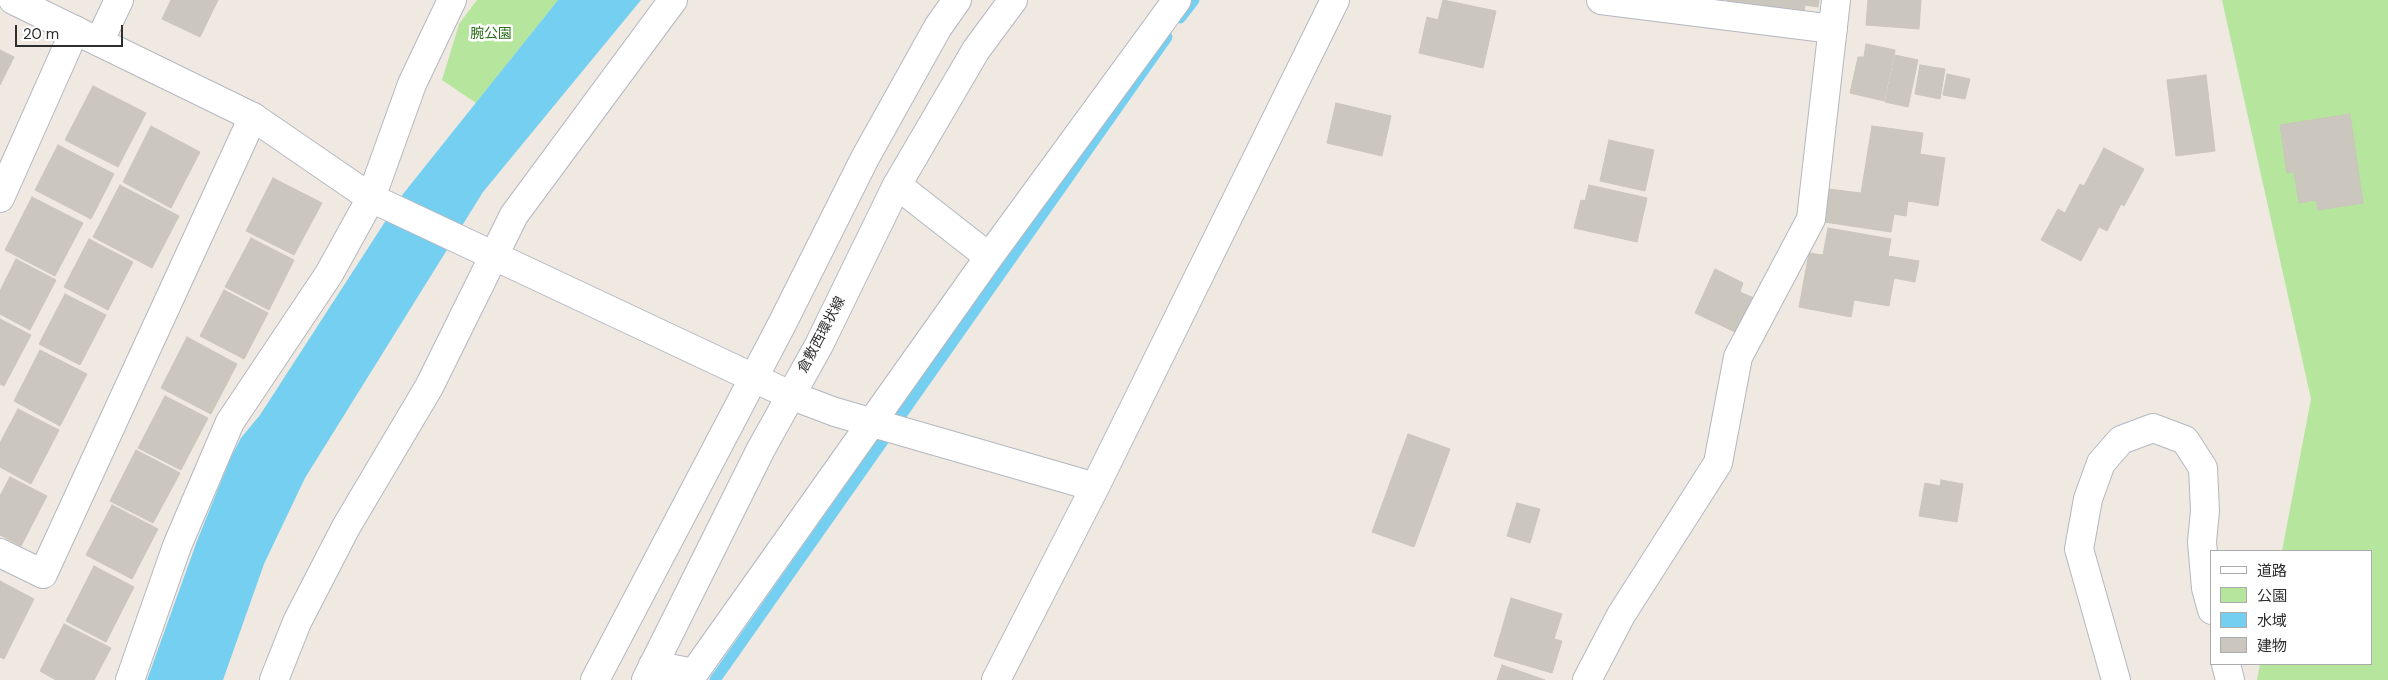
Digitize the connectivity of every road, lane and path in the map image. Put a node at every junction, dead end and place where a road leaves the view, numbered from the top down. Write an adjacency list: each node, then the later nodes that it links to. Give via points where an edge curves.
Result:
1 (13, 0): 12 (street)
2 (119, 0): 12 (street)
3 (452, 0): 16 (street, via 412,84)
4 (673, 0): 17 (street, via 514,215)
5 (957, 0): 19 (street, via 938,27 865,158)
6 (1013, 0): 14 (street, 倉敷西環状線, via 976,50)
7 (1177, 0): 18 (street)
8 (1335, 0): 22 (street)
9 (1601, 0): 11 (street)
10 (1836, 0): 11 (street)
11 (1833, 29): 31 (street, via 1811,219 1738,357 1718,463 1621,616)
12 (87, 36): 13 (street); 15 (street)
13 (253, 116): 16 (street); 23 (street, via 43,574)
14 (897, 185): 18 (street); 20 (street, 倉敷西環状線, via 819,346)
15 (0, 198)
16 (371, 198): 17 (street); 27 (street, via 329,274 230,422 177,546)
17 (495, 257): 19 (street); 28 (street, via 429,387 346,527 297,622)
18 (989, 257): 21 (street)
19 (753, 378): 20 (street); 29 (street)
20 (790, 395): 21 (street); 26 (street, 倉敷西環状線)
21 (871, 423): 22 (street); 26 (street, via 694,674)
22 (1095, 487): 30 (street)
23 (0, 553)
24 (2210, 603): 32 (street, via 2202,542 2205,511 2203,468 2185,440 2153,428 2121,440 2101,463 2088,499 2079,548)
25 (2226, 665): 33 (street)
26 (650, 673)
27 (130, 680)
28 (274, 680)
29 (595, 680)
30 (996, 680)
31 (1587, 680)
32 (2116, 680)
33 (2230, 680)

